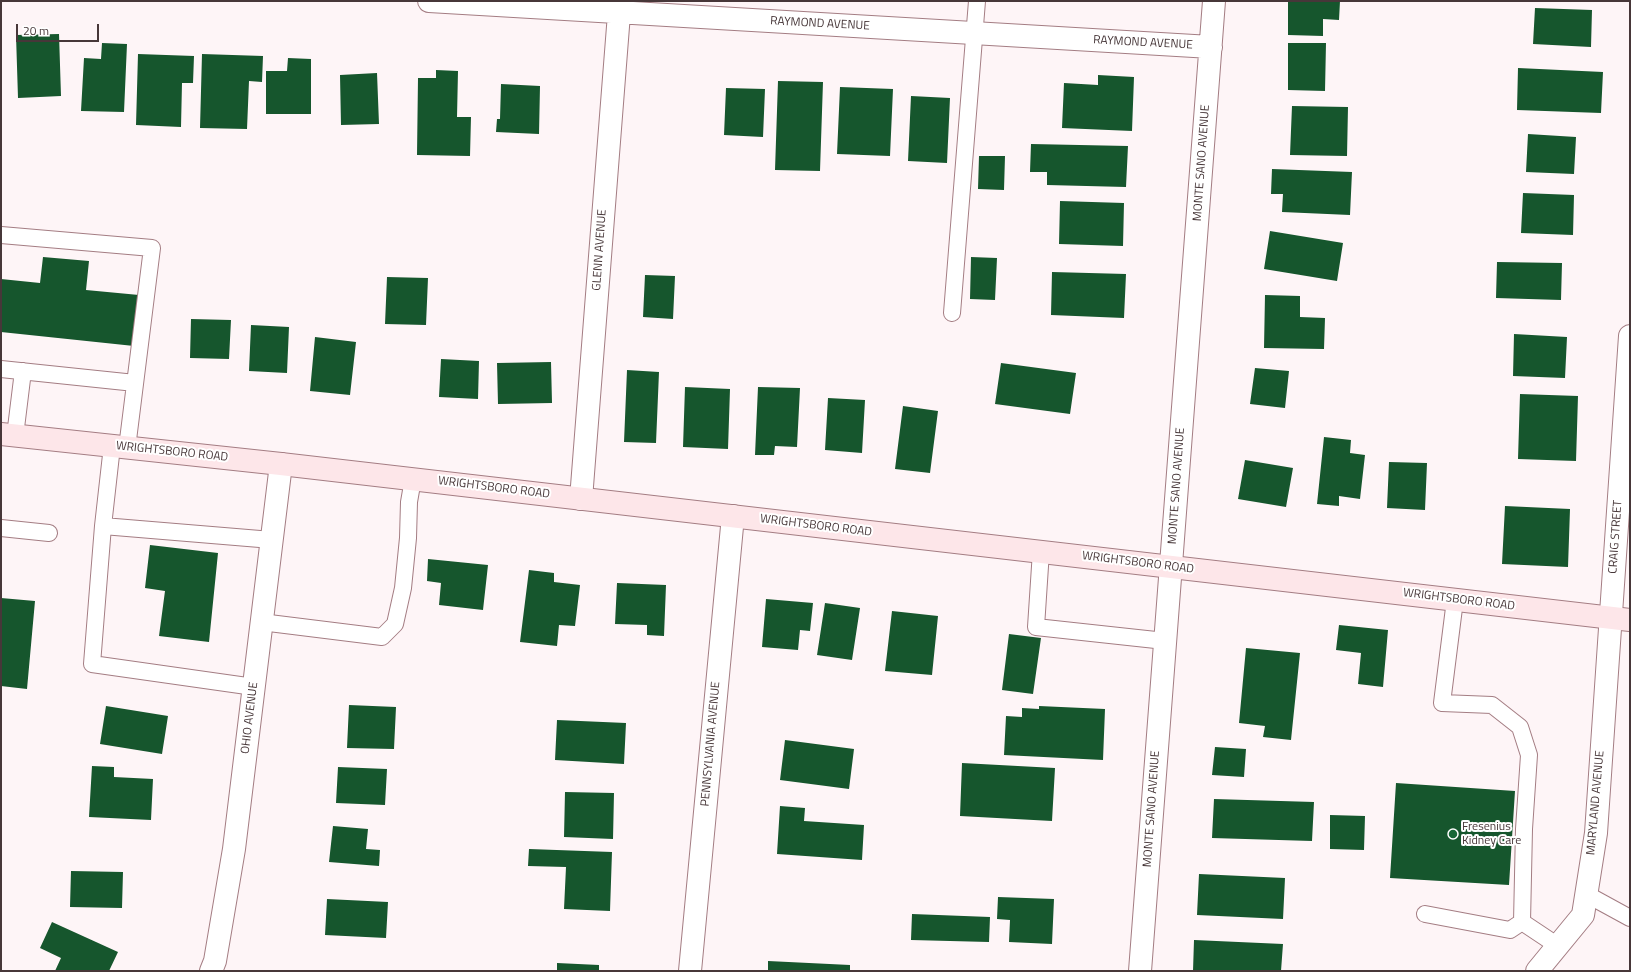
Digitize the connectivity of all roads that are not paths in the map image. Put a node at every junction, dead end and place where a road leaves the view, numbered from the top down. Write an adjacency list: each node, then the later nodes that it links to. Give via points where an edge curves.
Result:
1 (429, 1): 4 (street, RAYMOND AVENUE)
2 (977, 1): 5 (lane)
3 (1214, 1): 6 (street, MONTE SANO AVENUE)
4 (619, 7): 5 (street, RAYMOND AVENUE); 17 (street, GLENN AVENUE)
5 (975, 33): 6 (street, RAYMOND AVENUE); 8 (lane)
6 (1211, 47): 24 (street, MONTE SANO AVENUE)
7 (1, 235): 12 (lane, via 152,248)
8 (952, 313)
9 (1630, 336): 26 (street, CRAIG STREET)
10 (1, 369): 11 (lane)
11 (23, 371): 12 (lane); 13 (lane)
12 (135, 383): 14 (lane)
13 (8, 435): 14 (main road, WRIGHTSBORO ROAD)
14 (119, 447): 15 (main road, WRIGHTSBORO ROAD); 19 (lane)
15 (281, 464): 16 (main road, WRIGHTSBORO ROAD); 22 (street, OHIO AVENUE)
16 (413, 479): 17 (main road, WRIGHTSBORO ROAD); 27 (lane, via 403,588 395,624 382,637)
17 (581, 499): 18 (main road, WRIGHTSBORO ROAD)
18 (733, 516): 23 (main road, WRIGHTSBORO ROAD); 36 (street, PENNSYLVANIA AVENUE)
19 (103, 526): 22 (lane); 29 (lane, via 92,664)
20 (1, 528): 21 (lane)
21 (49, 533)
22 (272, 540): 27 (street, OHIO AVENUE)
23 (1041, 552): 24 (main road, WRIGHTSBORO ROAD); 28 (lane, via 1036,627)
24 (1171, 567): 25 (main road, WRIGHTSBORO ROAD); 28 (street, MONTE SANO AVENUE)
25 (1455, 600): 26 (main road, WRIGHTSBORO ROAD); 33 (lane, via 1442,703 1492,705 1520,727 1529,755)
26 (1620, 619): 30 (street, MARYLAND AVENUE, via 1596,833)
27 (261, 622): 29 (street, OHIO AVENUE)
28 (1165, 641): 37 (street, MONTE SANO AVENUE)
29 (254, 686): 35 (street, OHIO AVENUE, via 234,849)
30 (1586, 894): 32 (lane); 34 (street, MARYLAND AVENUE, via 1583,915)
31 (1425, 914): 33 (lane, via 1510,930)
32 (1630, 918)
33 (1522, 922): 34 (lane)
34 (1558, 946): 38 (street, MARYLAND AVENUE)
35 (212, 971)
36 (690, 971)
37 (1140, 971)
38 (1537, 971)

